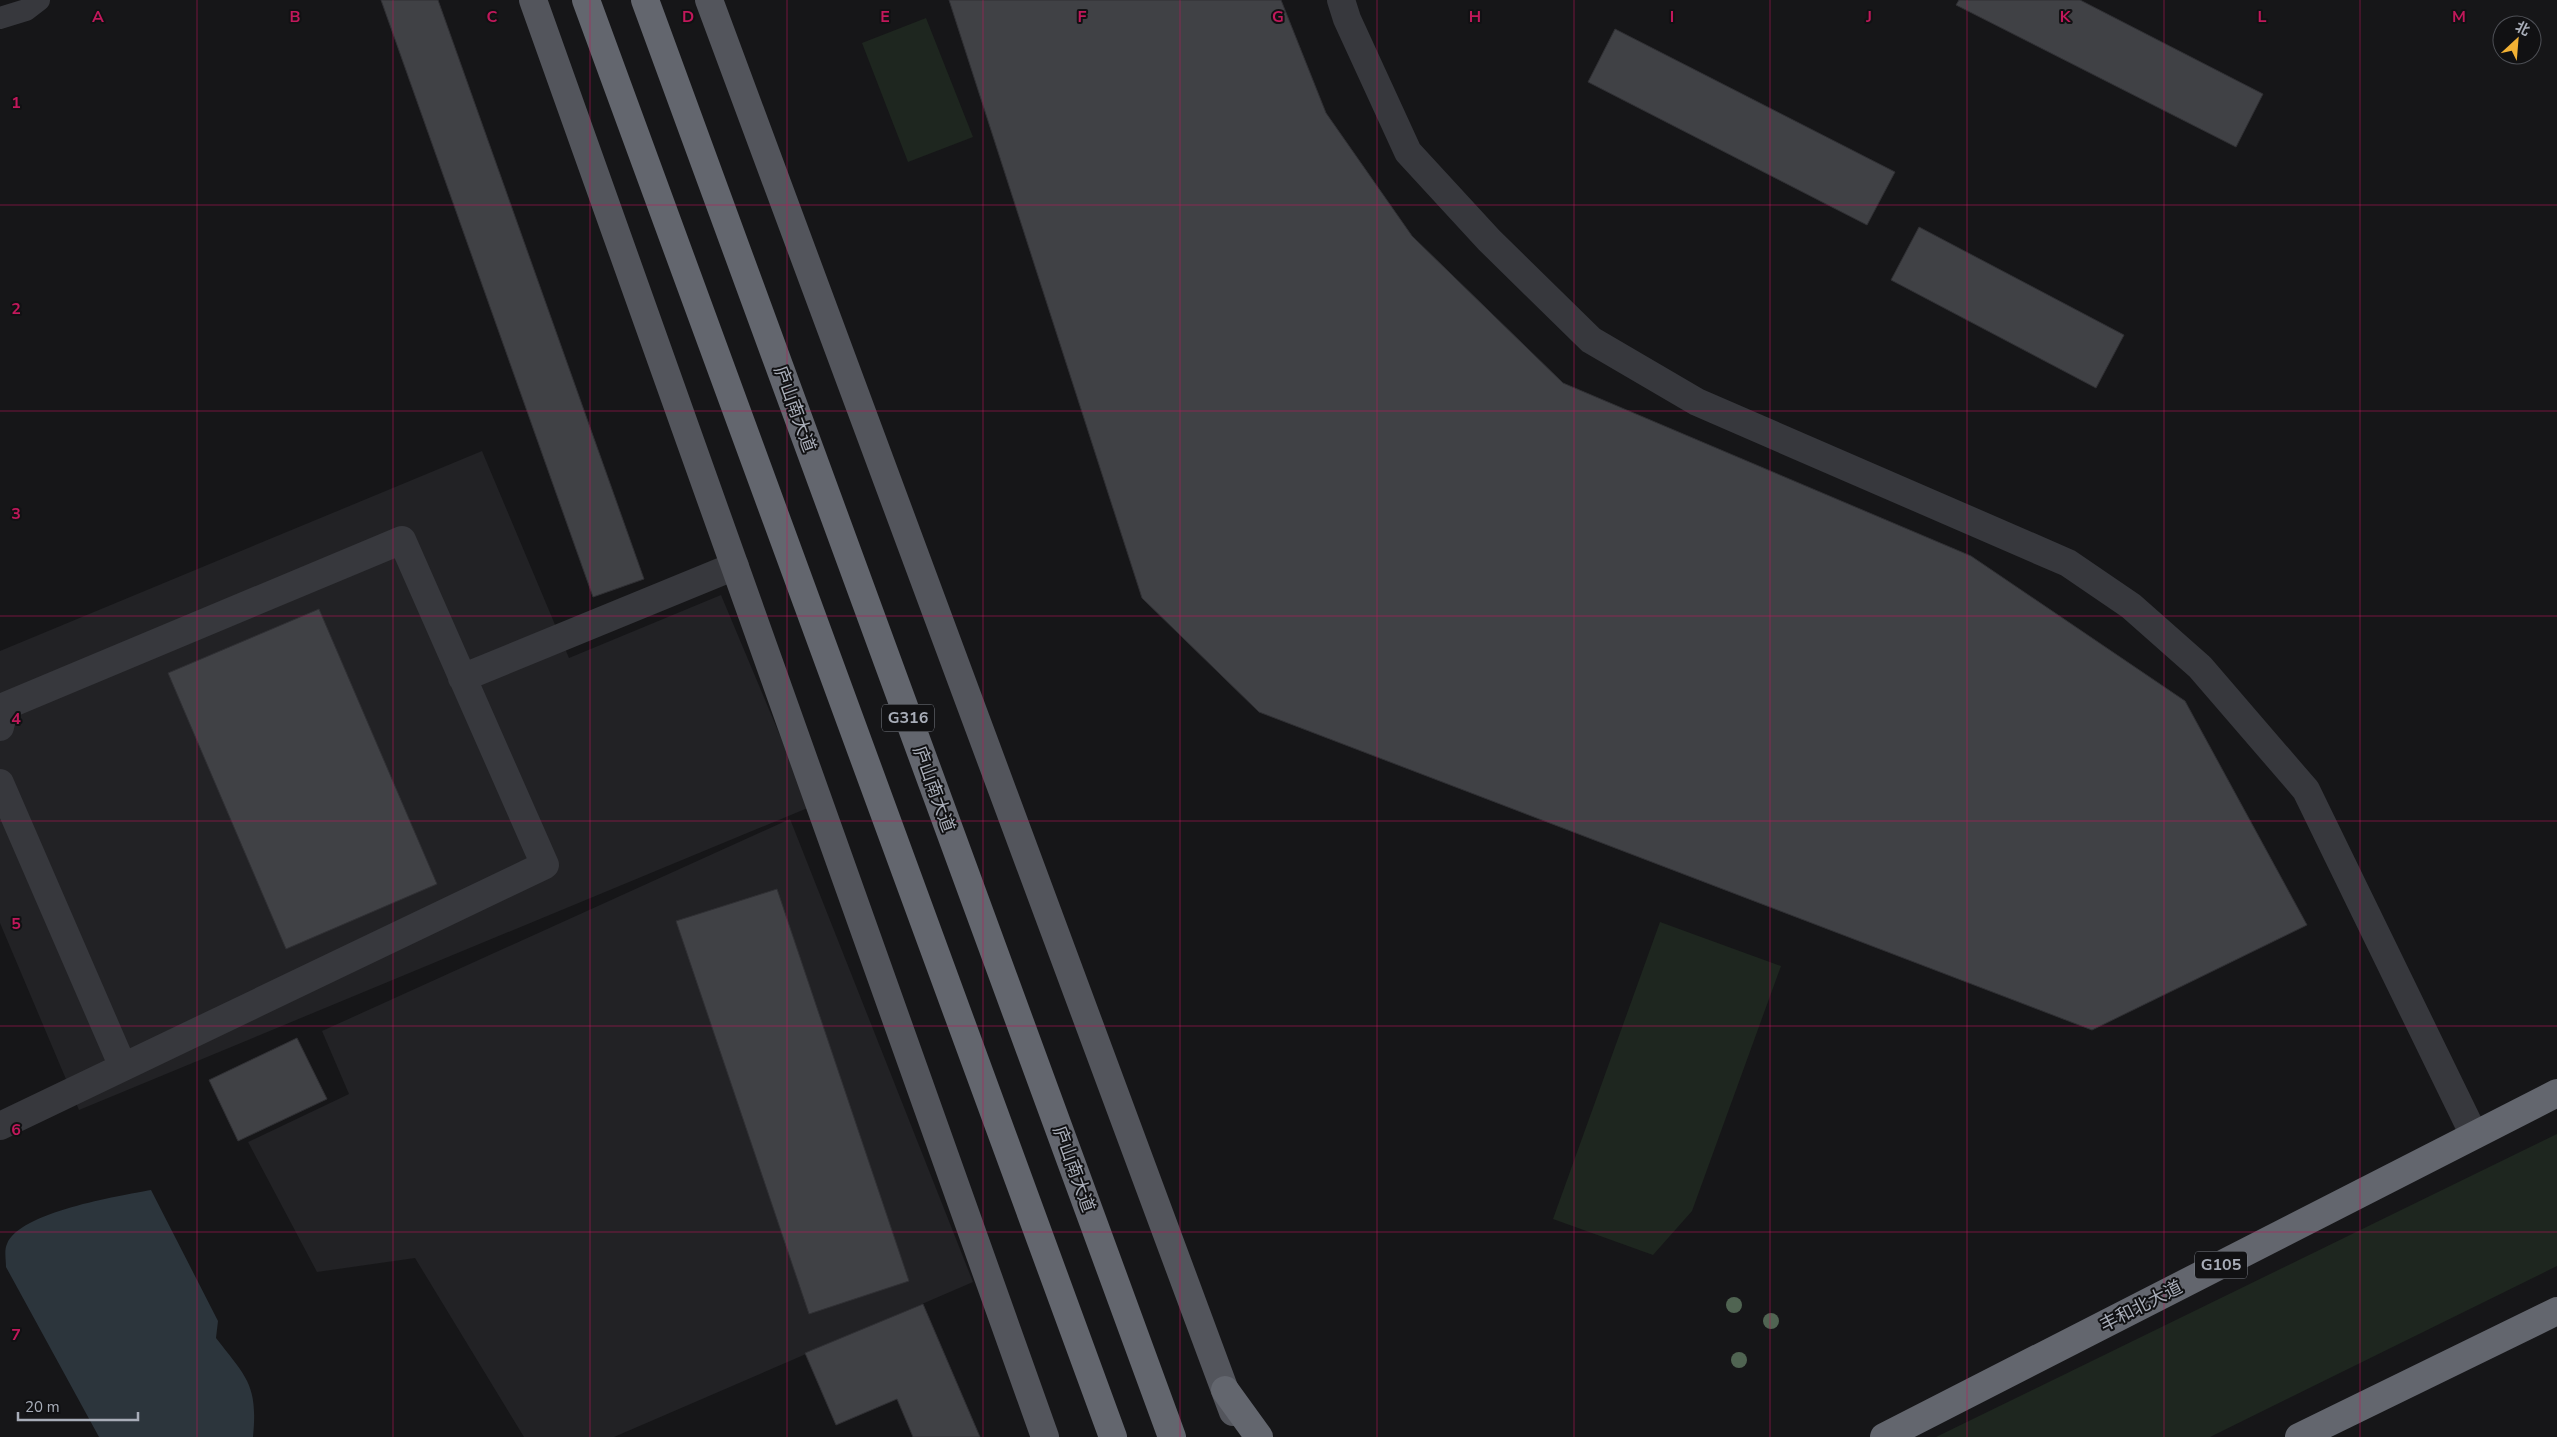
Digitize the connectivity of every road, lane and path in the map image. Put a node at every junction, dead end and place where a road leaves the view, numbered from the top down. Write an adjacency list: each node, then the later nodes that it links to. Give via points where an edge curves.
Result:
1 (39, 0): 7 (lane, via 26,10)
2 (533, 0): 8 (main road)
3 (586, 0): 19 (highway, G316)
4 (644, 0): 20 (highway, 庐山南大道 / G316)
5 (710, 0): 17 (main road)
6 (1341, 0): 15 (street, via 1347,20 1408,152 1488,240 1591,340 1697,402 2068,563 2131,606 2200,667 2306,790)
7 (0, 18)
8 (735, 566): 9 (street); 18 (main road)
9 (462, 678): 10 (street, via 402,540 5,706); 12 (street, via 545,866)
10 (0, 727)
11 (0, 783): 12 (street)
12 (123, 1067): 14 (street)
13 (2557, 1093): 15 (highway, 丰和北大道 / G105)
14 (0, 1126)
15 (2474, 1135): 23 (highway, 丰和北大道 / G105)
16 (2557, 1311): 24 (highway)
17 (1225, 1390): 21 (main road); 22 (highway)
18 (1045, 1437)
19 (1113, 1437)
20 (1172, 1437)
21 (1242, 1437)
22 (1259, 1437)
23 (1884, 1437)
24 (2298, 1437)

